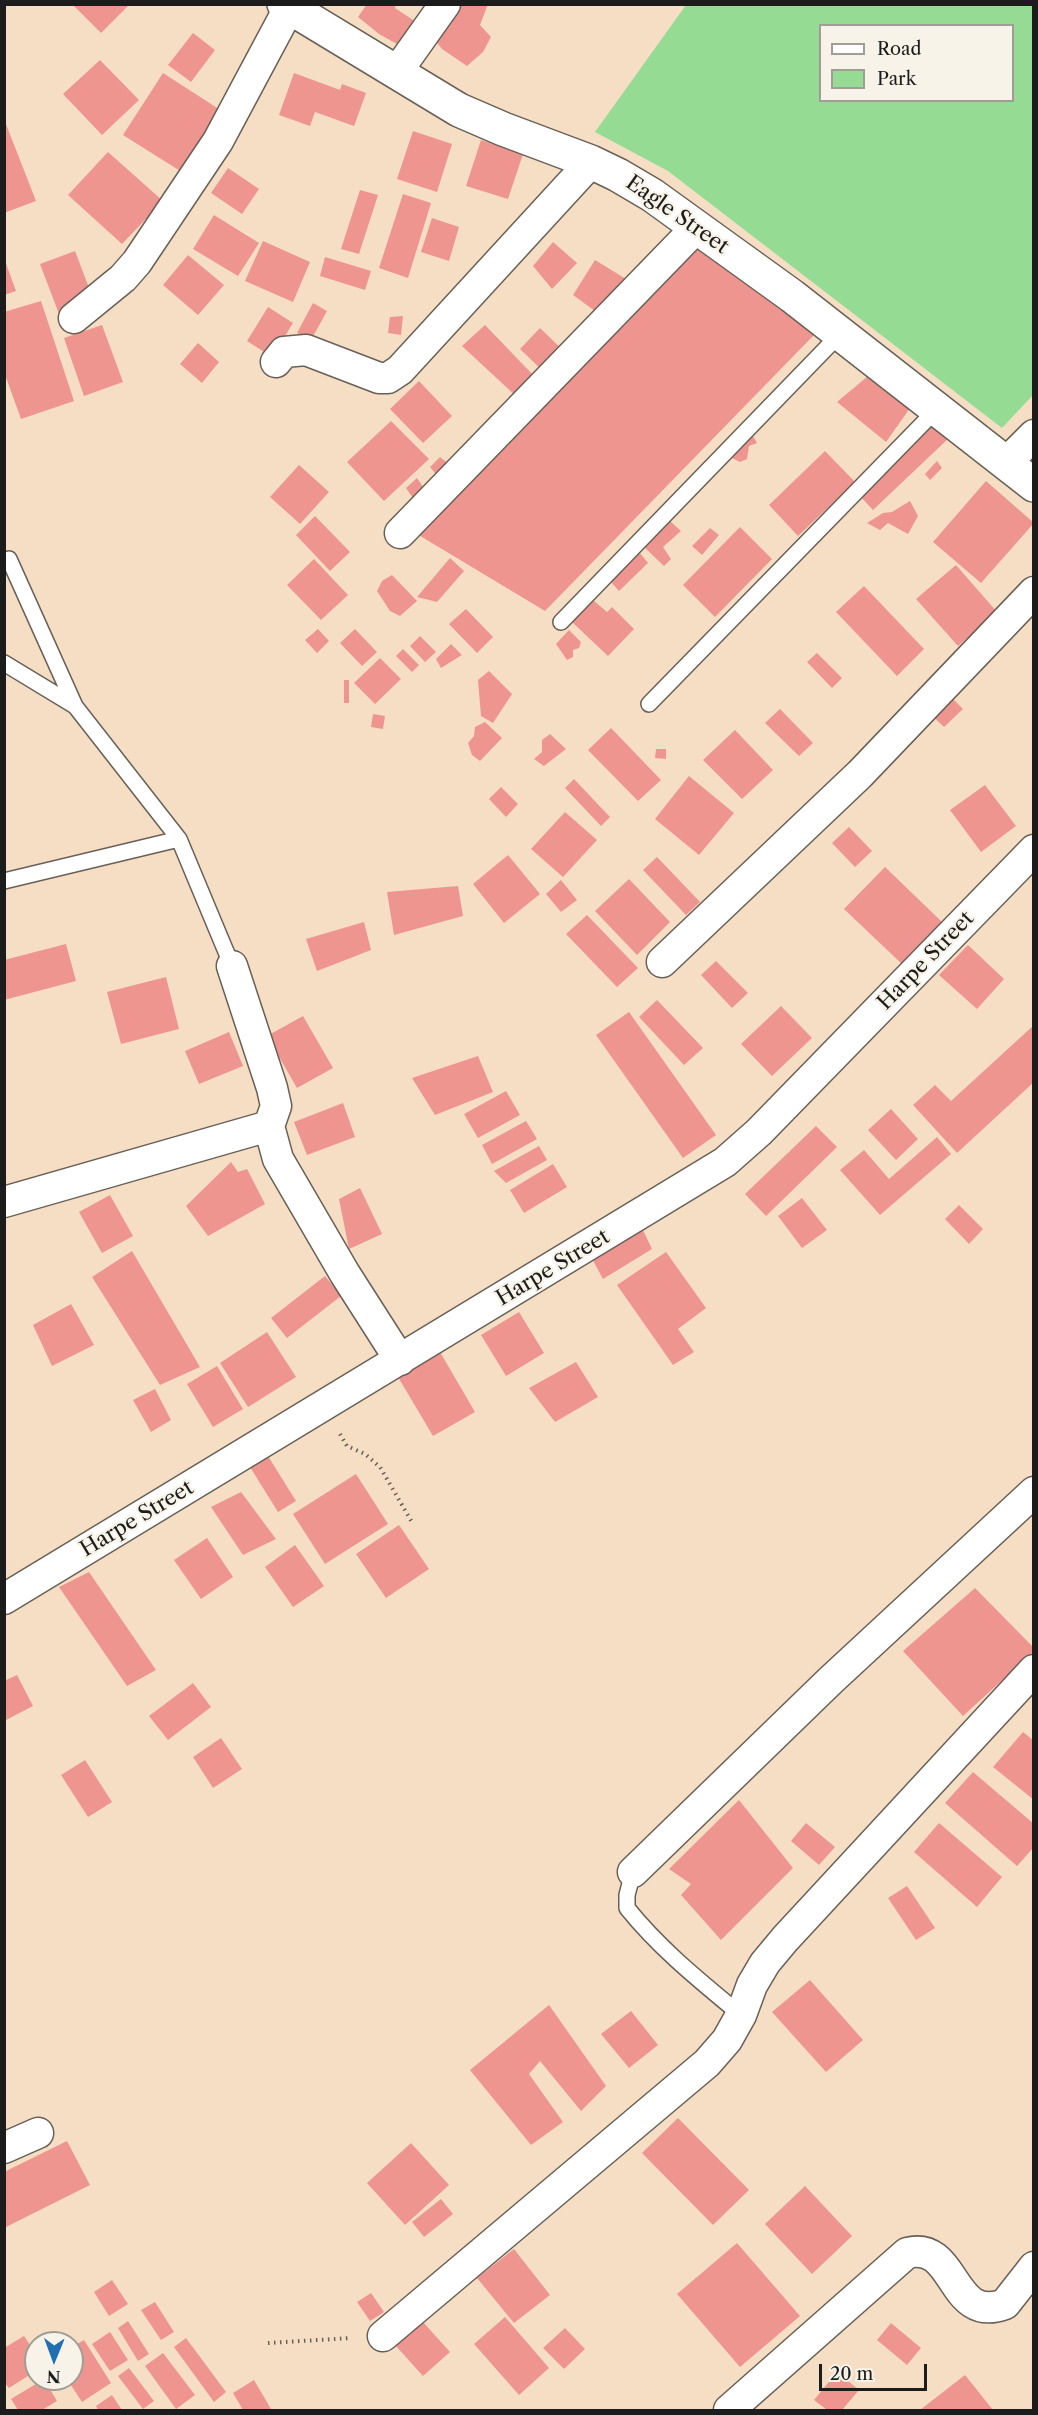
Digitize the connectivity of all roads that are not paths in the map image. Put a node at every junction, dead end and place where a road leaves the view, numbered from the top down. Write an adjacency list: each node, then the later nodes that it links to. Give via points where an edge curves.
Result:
1 (445, 4): 3 (street)
2 (286, 6): 3 (street, Eagle Street); 6 (street, via 218,141 137,262)
3 (396, 73): 4 (street, Eagle Street, via 459,110)
4 (591, 162): 5 (street, Eagle Street, via 652,195); 8 (street, via 400,370 388,378 306,350 284,352)
5 (696, 228): 7 (street, Eagle Street); 13 (street)
6 (74, 318)
7 (840, 334): 9 (street, Eagle Street); 16 (lane)
8 (276, 362)
9 (936, 410): 11 (street, Eagle Street); 18 (lane)
10 (1034, 435): 11 (street)
11 (1006, 463): 12 (street, Eagle Street)
12 (1034, 485)
13 (400, 533)
14 (9, 559): 19 (lane)
15 (1034, 592): 23 (street, via 860,774)
16 (561, 622)
17 (4, 663): 19 (lane)
18 (649, 705)
19 (75, 706): 20 (lane)
20 (179, 839): 22 (lane); 24 (lane)
21 (1034, 850): 27 (street, Harpe Street, via 759,1132 725,1162)
22 (4, 881)
23 (662, 962)
24 (232, 966): 25 (street, via 272,1088 276,1106)
25 (269, 1126): 26 (street); 27 (street, via 278,1159)
26 (4, 1202)
27 (400, 1360): 29 (street, Harpe Street)
28 (1034, 1492): 31 (street, via 831,1680)
29 (4, 1599)
30 (1034, 1670): 32 (street, via 785,1939 752,1985)
31 (633, 1872): 32 (lane, via 627,1908 649,1936)
32 (741, 2014): 36 (street, via 707,2063)
33 (38, 2133): 34 (street)
34 (4, 2148)
35 (1034, 2267): 37 (street, via 1005,2304 985,2308 975,2306 935,2257 917,2250 906,2253)
36 (383, 2336)
37 (729, 2410)

